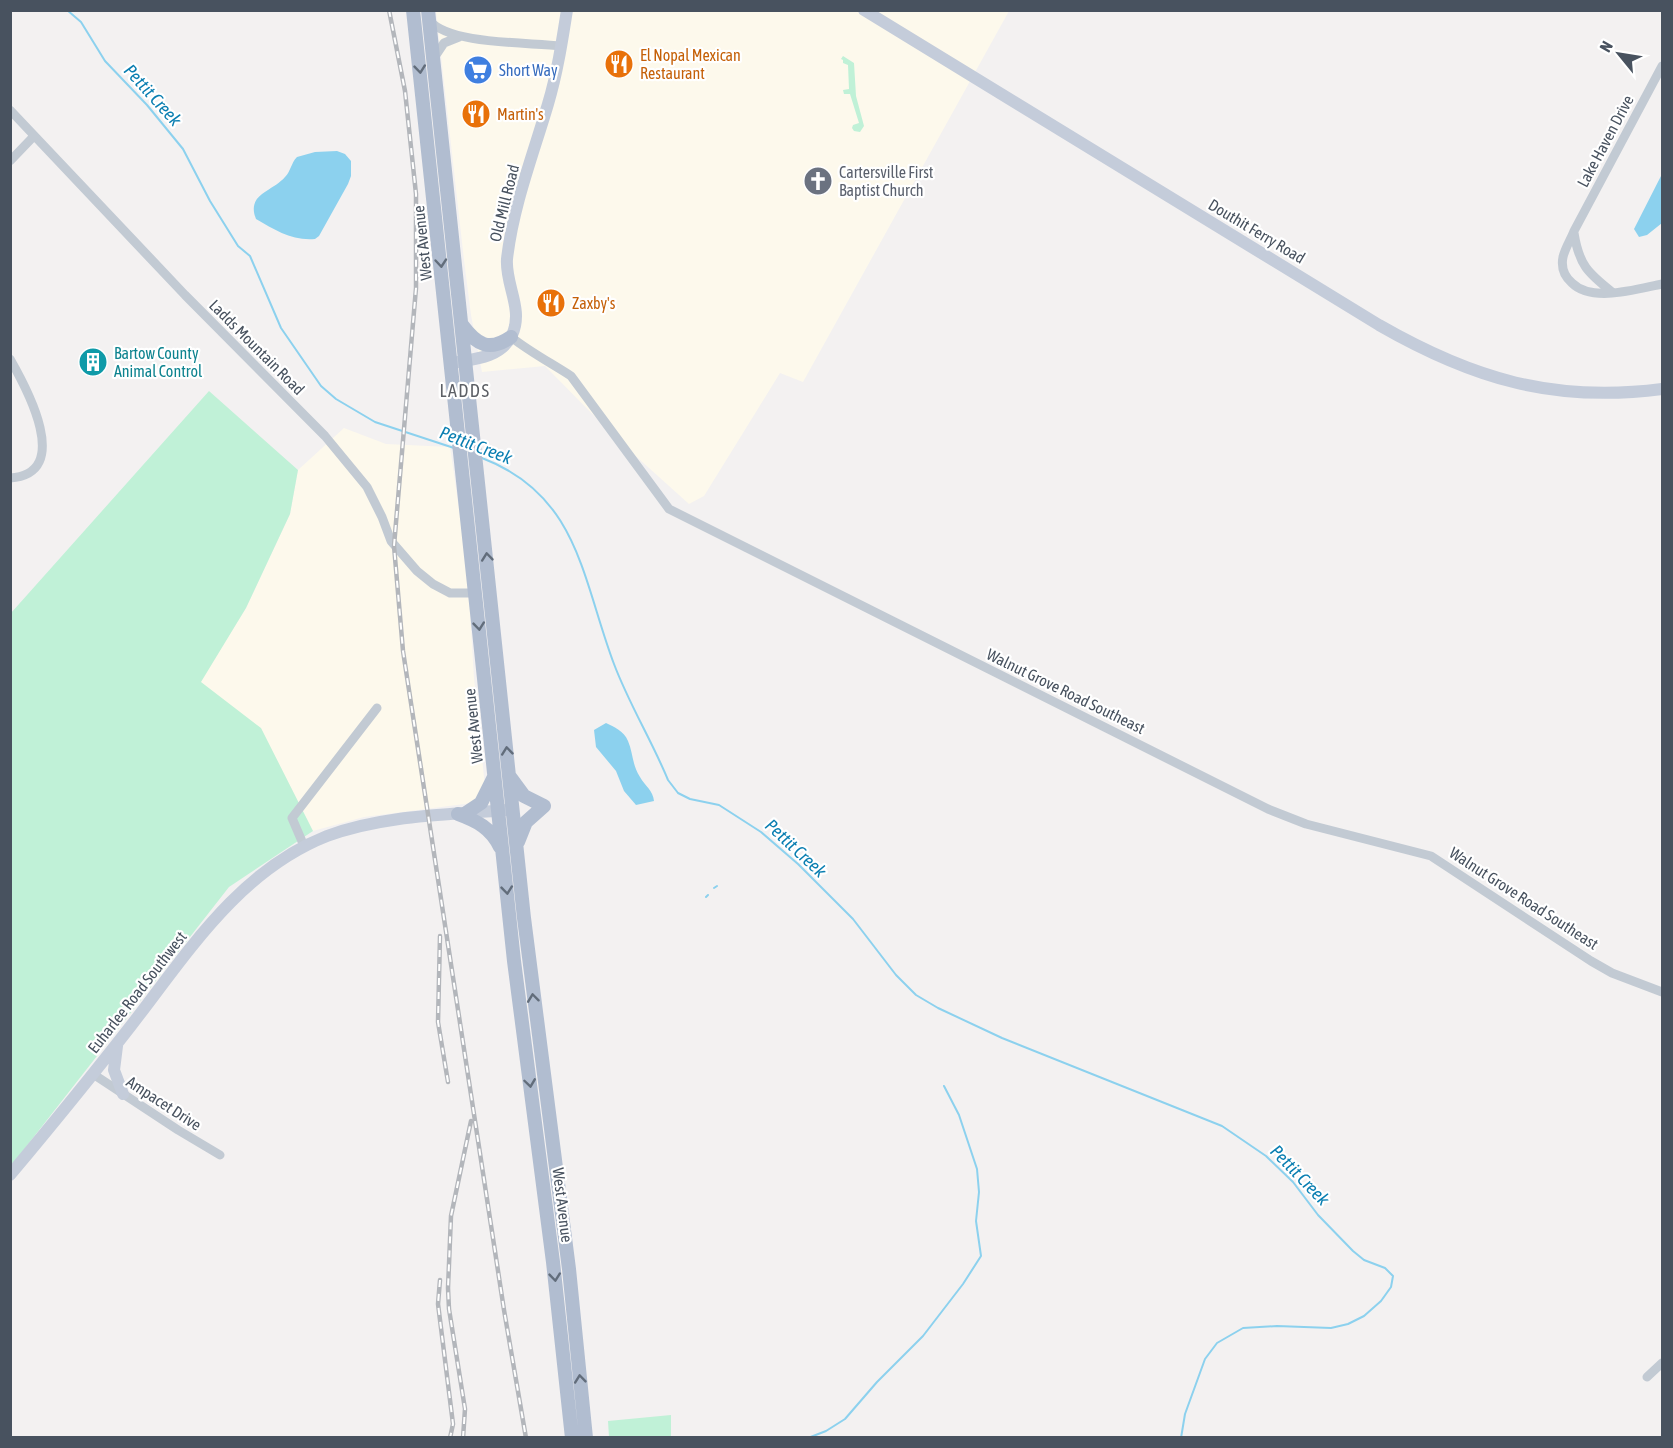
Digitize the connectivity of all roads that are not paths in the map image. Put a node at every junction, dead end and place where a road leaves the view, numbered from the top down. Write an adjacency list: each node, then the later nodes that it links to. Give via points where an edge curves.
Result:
1 (413, 10): 19 (main road, West Avenue, one-way to 19)
2 (567, 10): 6 (street, Old Mill Road)
3 (864, 10): 20 (street, Douthit Ferry Road, via 1435,356 1495,378 1552,390 1606,393)
4 (429, 15): 5 (street, via 443,32); 7 (main road, West Avenue)
5 (459, 37): 6 (street); 7 (street, via 444,43)
6 (561, 46): 16 (street, Old Mill Road, via 512,229 507,261 517,316)
7 (434, 58): 15 (main road, West Avenue)
8 (1662, 66): 12 (street, Lake Haven Drive)
9 (10, 110): 10 (street, Ladds Mountain Road)
10 (34, 136): 11 (street); 22 (street, Ladds Mountain Road, via 341,454 367,487 392,543 417,571 450,593)
11 (10, 161)
12 (1574, 231): 14 (street, via 1583,266); 14 (street, Lake Haven Drive, via 1563,257 1566,278 1577,288 1600,294)
13 (1662, 284): 14 (street, Lake Haven Drive)
14 (1612, 292)
15 (462, 325): 16 (main road, via 476,341 488,346); 18 (main road, West Avenue)
16 (511, 337): 18 (street, via 489,356); 31 (street, Walnut Grove Road Southeast, via 572,376 669,509 1268,809 1306,824 1431,856 1591,961)
17 (10, 359): 21 (street, via 38,415 43,440 40,458 33,469 24,476)
18 (466, 361): 19 (street); 25 (main road, West Avenue, one-way to 18)
19 (450, 363): 22 (main road, West Avenue)
20 (1662, 389)
21 (10, 478)
22 (475, 593): 24 (main road, West Avenue, one-way to 24)
23 (377, 708): 28 (street, via 292,818)
24 (494, 774): 26 (main road, West Avenue); 27 (main road, via 481,803)
25 (509, 776): 26 (main road, West Avenue); 29 (main road, via 524,796 544,806 526,822)
26 (506, 810): 27 (street, Euharlee Road Southwest); 29 (main road, West Avenue); 30 (main road, West Avenue)
27 (462, 814): 28 (street, Euharlee Road Southwest, via 372,824); 30 (main road, via 488,829)
28 (304, 846): 32 (street, Euharlee Road Southwest, via 266,870 235,897)
29 (517, 850): 40 (main road, West Avenue, one-way to 29)
30 (502, 851): 39 (main road, West Avenue, one-way to 39)
31 (1662, 992)
32 (118, 1042): 33 (street, Euharlee Road Southwest); 34 (street, via 114,1070)
33 (93, 1074): 34 (street, Ampacet Drive); 36 (street, Euharlee Road Southwest)
34 (123, 1094): 35 (street, Ampacet Drive)
35 (220, 1155)
36 (10, 1175)
37 (1662, 1363): 38 (street)
38 (1647, 1377)
39 (572, 1437)
40 (586, 1437)

